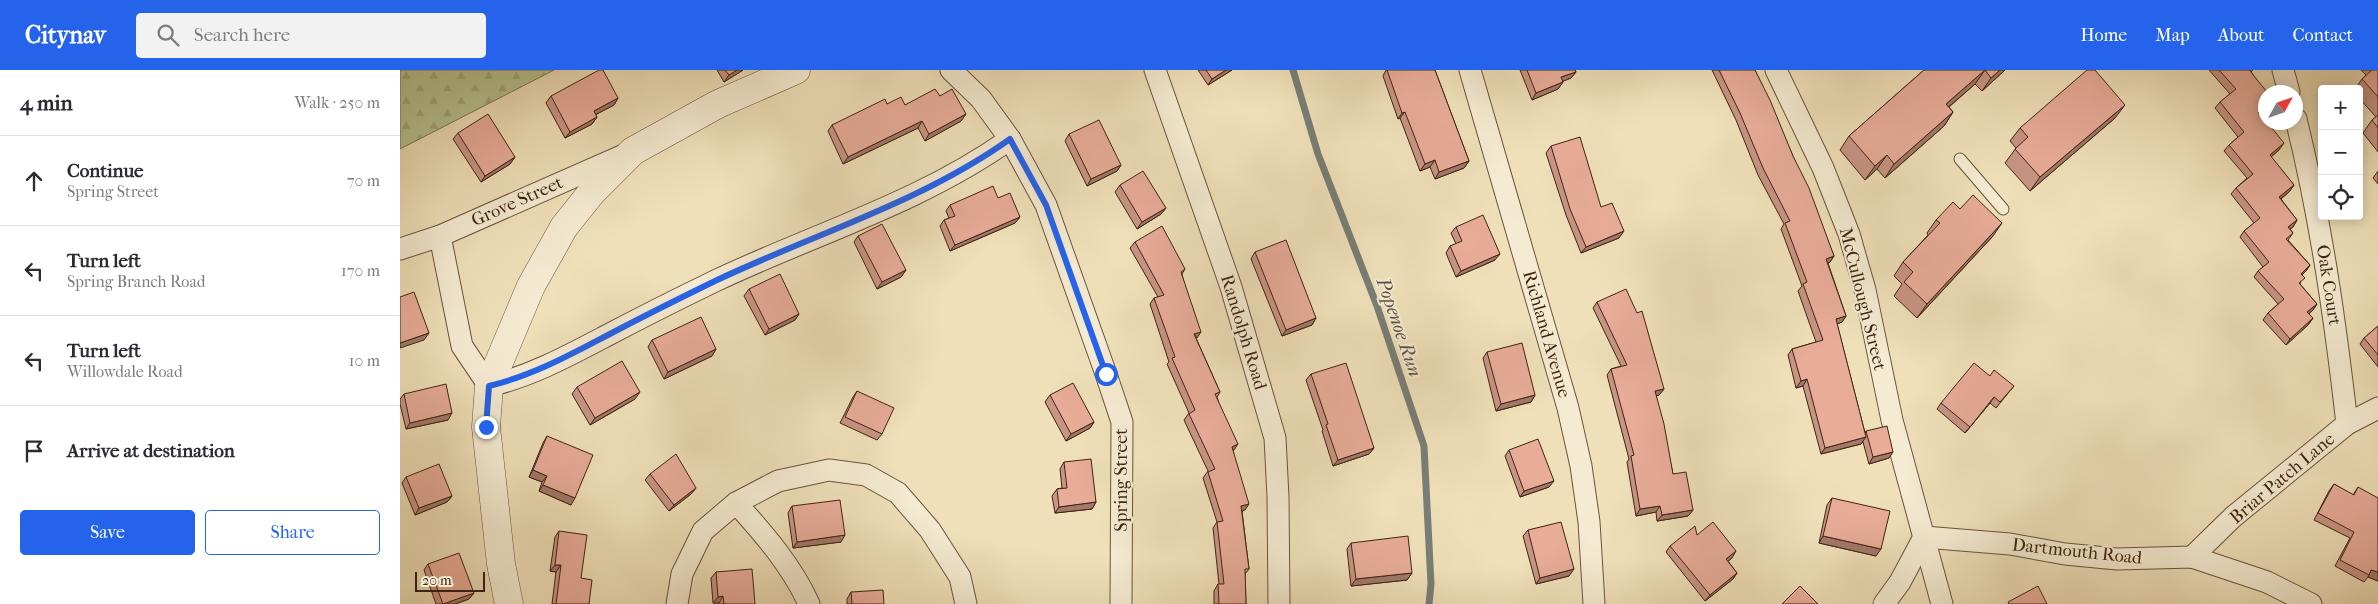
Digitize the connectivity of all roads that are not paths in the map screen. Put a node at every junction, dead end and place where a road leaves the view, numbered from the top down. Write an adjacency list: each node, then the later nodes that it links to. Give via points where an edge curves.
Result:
1 (796, 70): 10 (street, via 718,104)
2 (951, 70): 9 (street, Spring Street, via 981,99)
3 (1155, 70): 26 (street, Randolph Road, via 1231,287 1275,438)
4 (1470, 70): 27 (street, Richland Avenue, via 1568,408 1589,522)
5 (1776, 70): 19 (street, McCullough Street, via 1823,168 1849,234 1865,290 1892,420)
6 (2283, 70): 7 (street)
7 (2287, 85)
8 (2299, 130): 17 (street, Oak Court, via 2329,281)
9 (1010, 139): 15 (street, via 975,164 895,204 744,268 547,367); 25 (street, Spring Street, via 1046,205 1122,422)
10 (633, 151): 13 (street, Grove Street); 15 (street, via 592,192 564,227 531,286)
11 (1960, 159): 12 (lane)
12 (2003, 209)
13 (440, 236): 14 (street, Grove Street); 15 (street, via 462,346)
14 (400, 249)
15 (489, 386): 21 (street, via 486,427 501,564)
16 (2378, 408): 17 (street, Briar Patch Lane)
17 (2346, 424): 20 (street, Briar Patch Lane, via 2233,518)
18 (736, 503): 22 (street, via 703,531 682,574); 23 (street, via 765,535 800,584); 24 (street, via 778,481 828,470 866,475 898,493 930,530 960,578)
19 (1924, 537): 20 (street, Dartmouth Road, via 2010,544 2117,559); 28 (street); 29 (street, McCullough Street)
20 (2192, 557): 30 (street, Dartmouth Road, via 2267,582)
21 (509, 604)
22 (677, 604)
23 (809, 604)
24 (966, 604)
25 (1120, 604)
26 (1279, 604)
27 (1594, 604)
28 (1884, 604)
29 (1942, 604)
30 (2311, 604)

